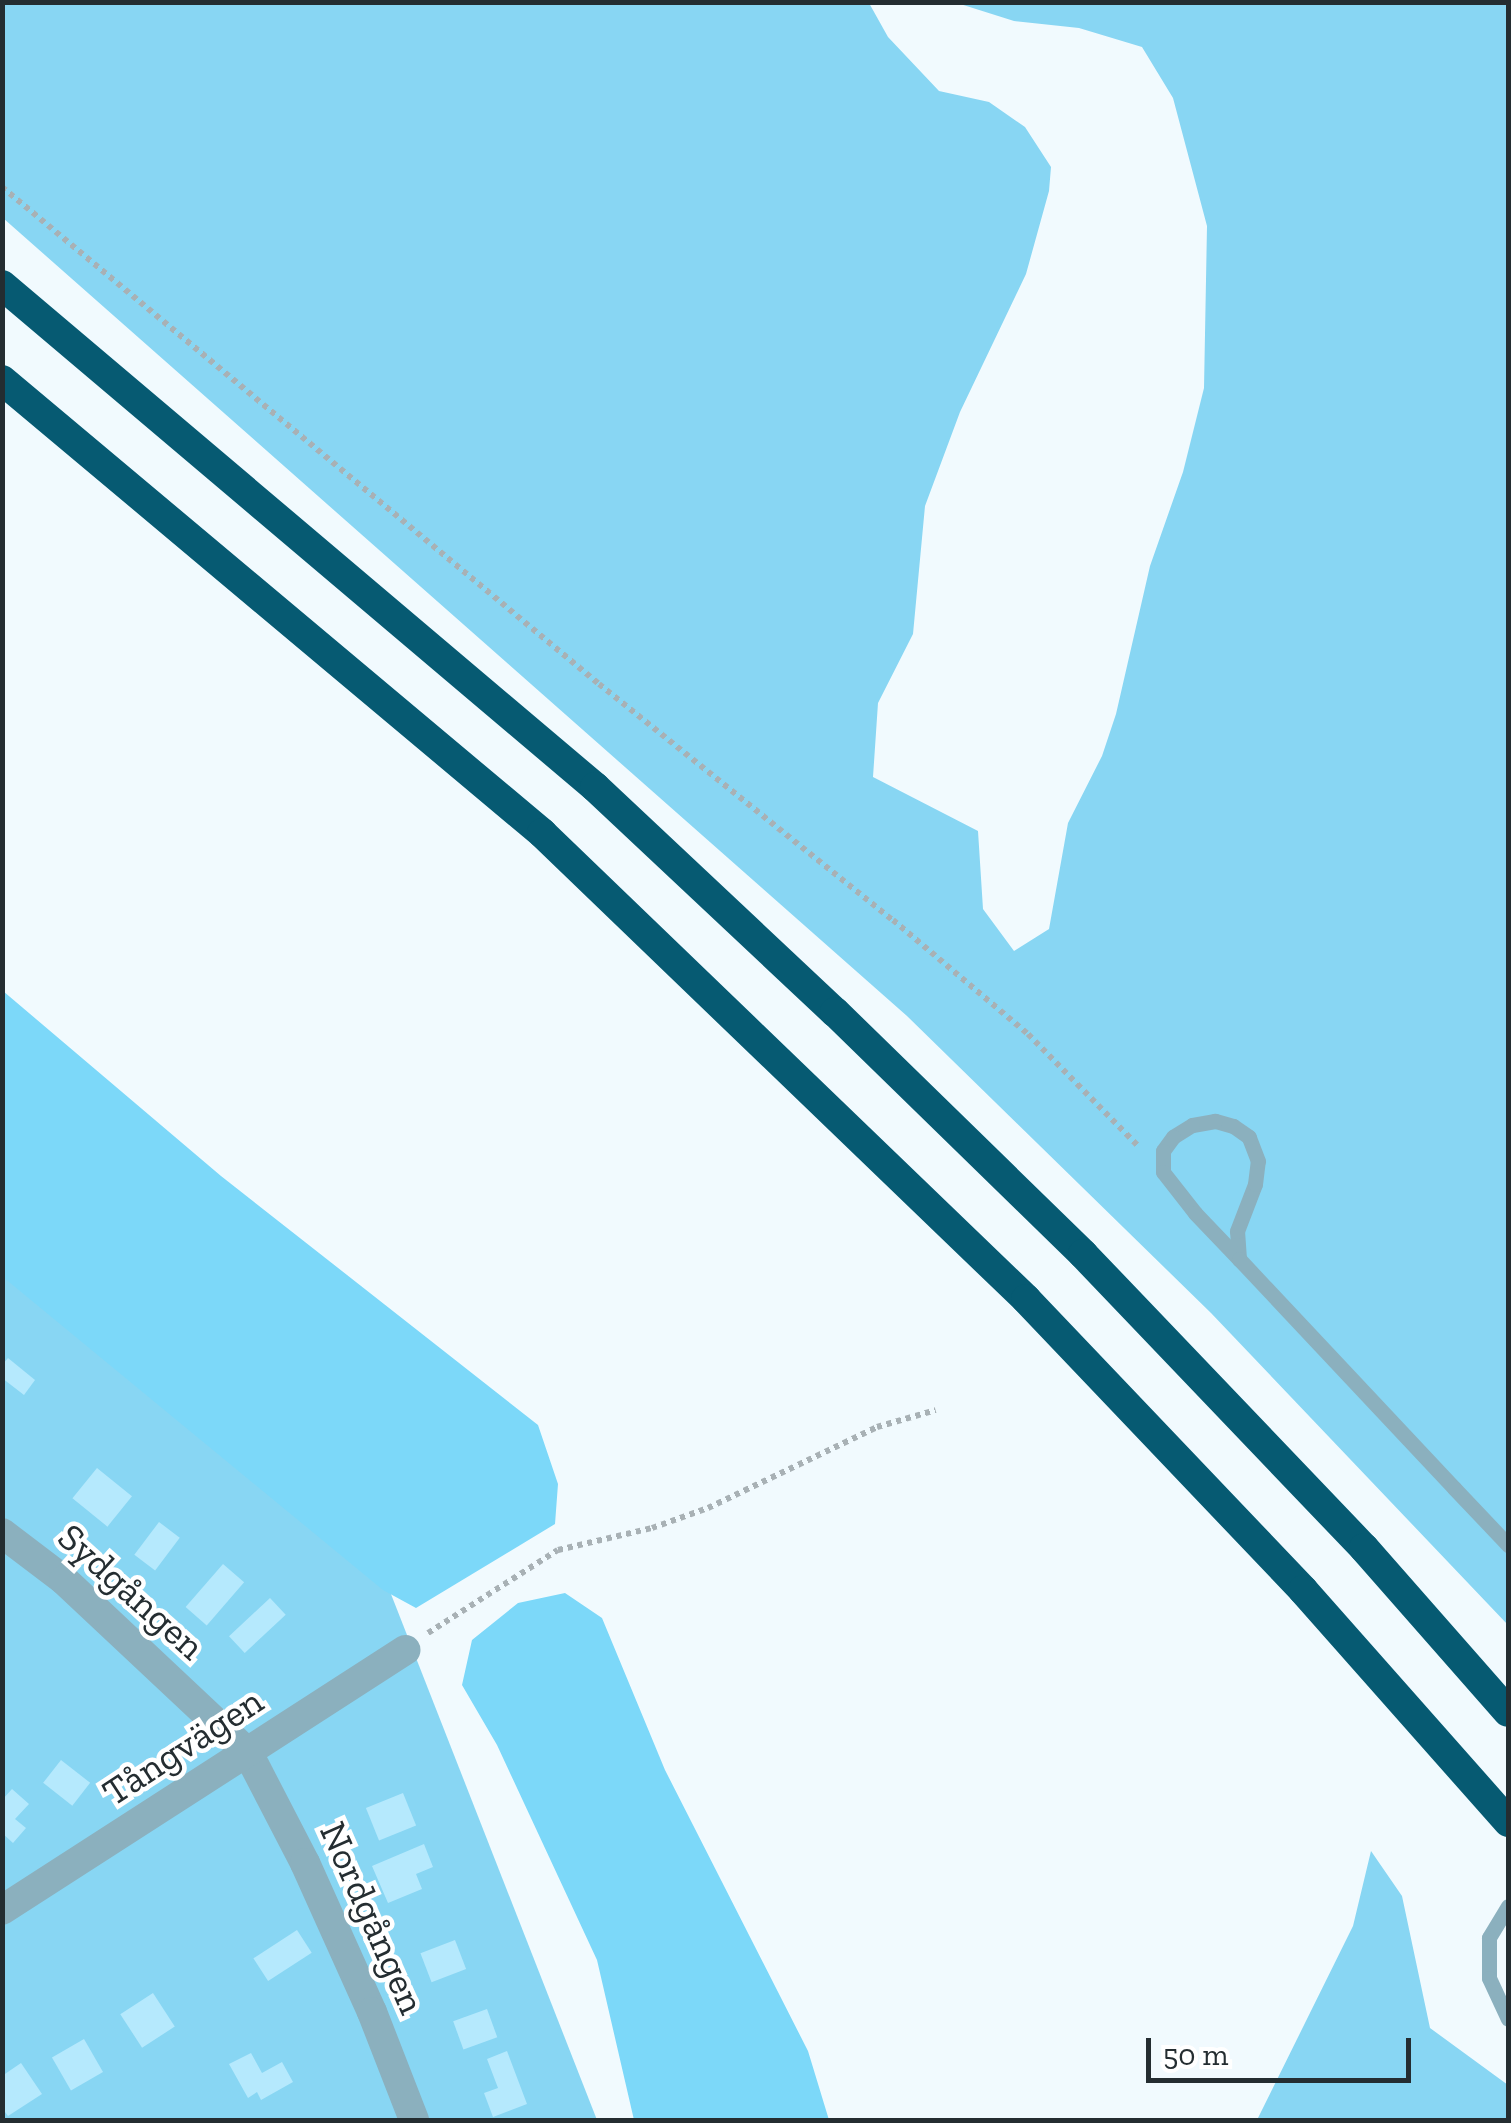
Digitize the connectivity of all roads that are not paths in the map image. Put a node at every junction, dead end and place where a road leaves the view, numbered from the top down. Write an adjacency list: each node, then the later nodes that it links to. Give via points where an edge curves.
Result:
1 (2, 285): 7 (highway, via 595,787 835,1012 1083,1254 1364,1548)
2 (2, 380): 9 (highway, via 570,860 1026,1299 1303,1590)
3 (1239, 1259): 3 (lane, via 1162,1172 1163,1151 1192,1126 1215,1121 1248,1136 1258,1161 1237,1231); 5 (lane)
4 (2, 1533): 8 (street, Sydgången, via 64,1580)
5 (1508, 1545)
6 (405, 1650): 8 (street, Tångvägen)
7 (1508, 1712)
8 (248, 1753): 11 (street, Tångvägen); 13 (street, Nordgången, via 305,1862)
9 (1508, 1822)
10 (1508, 1906): 12 (lane, via 1489,1938 1489,1978)
11 (2, 1910)
12 (1508, 2020)
13 (414, 2120)

